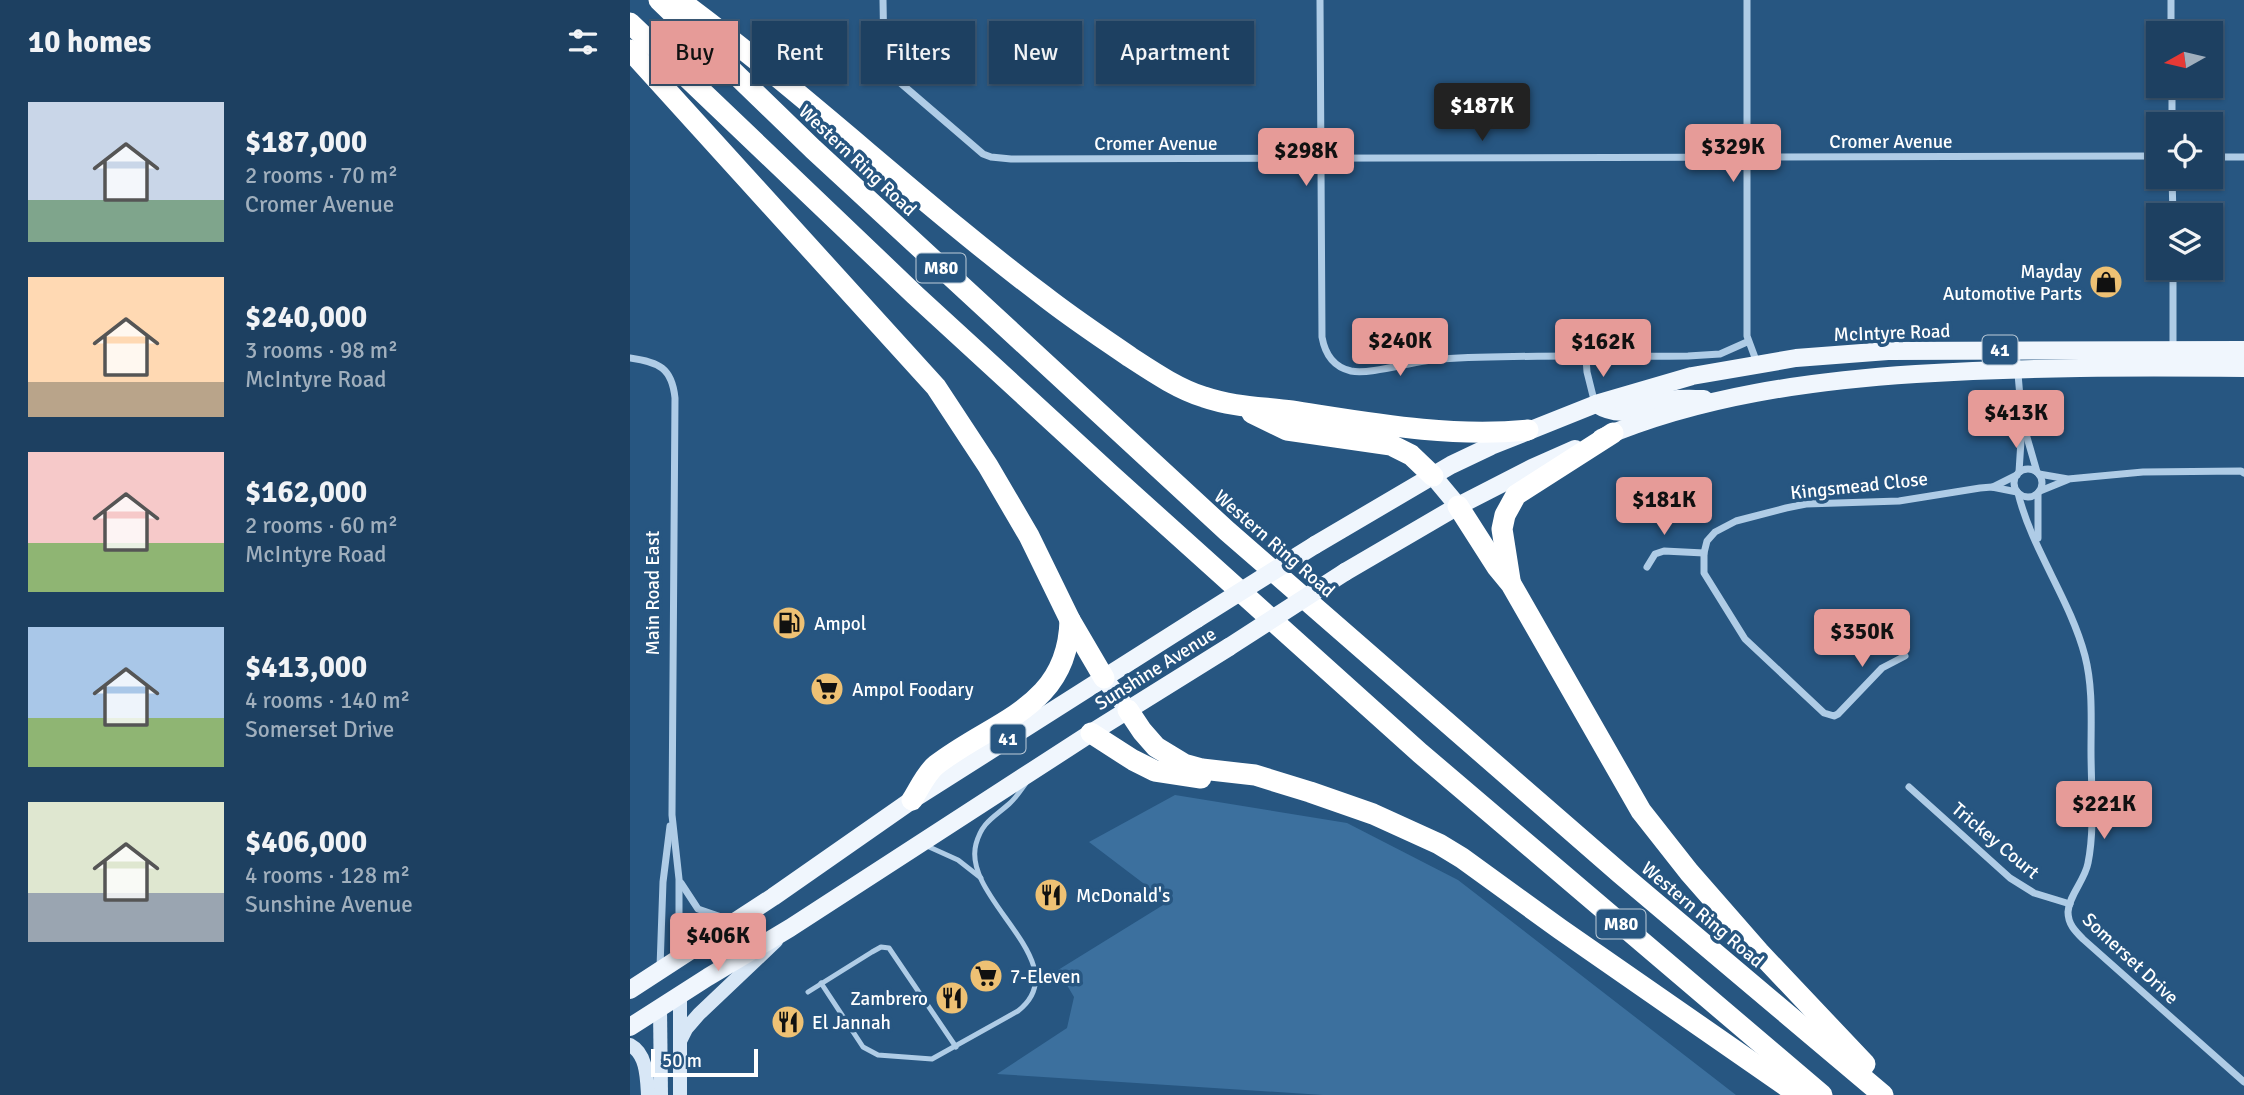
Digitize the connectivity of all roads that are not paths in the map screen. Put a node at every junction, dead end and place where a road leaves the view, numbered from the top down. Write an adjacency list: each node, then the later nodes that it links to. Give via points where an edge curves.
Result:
1 (659, 0): 78 (highway, Western Ring Road / M80, via 813,149 1227,531)
2 (679, 0): 28 (highway, via 996,261 1077,322 1157,374 1202,397)
3 (883, 0): 14 (street, Cromer Avenue, via 885,67 897,82 991,157)
4 (1320, 0): 14 (street)
5 (1747, 0): 10 (street)
6 (2171, 0): 7 (street)
7 (2171, 21)
8 (630, 23): 77 (highway, M80, via 1132,494 1420,753)
9 (630, 50): 45 (highway, via 936,387 1029,536)
10 (1747, 156): 11 (street, Cromer Avenue); 14 (street, Cromer Avenue); 16 (street)
11 (2146, 156)
12 (2223, 157): 13 (street)
13 (2244, 157)
14 (1320, 158): 20 (street, via 1322,337 1334,363 1362,372 1437,359)
15 (2173, 280): 21 (street)
16 (1747, 342): 20 (street, via 1720,354); 22 (street)
17 (2244, 349): 21 (main road, McIntyre Road / 41)
18 (2016, 350): 21 (main road, McIntyre Road / 41); 22 (main road, McIntyre Road / 41, via 1888,351); 24 (street)
19 (630, 358): 54 (street, Main Road East, via 669,373 676,408)
20 (1586, 358): 27 (street)
21 (2173, 358): 23 (main road, McIntyre Road / 41); 24 (main road, McIntyre Road / 41)
22 (1757, 363): 25 (main road); 27 (main road, McIntyre Road / 41)
23 (2244, 368)
24 (2017, 369): 25 (main road, McIntyre Road / 41, via 1888,375); 29 (street)
25 (1760, 391): 26 (main road, McIntyre Road / 41)
26 (1729, 398): 27 (main road, via 1673,399 1614,413); 31 (main road, Sunshine Avenue / 41)
27 (1596, 404): 30 (main road, Sunshine Avenue / 41)
28 (1241, 407): 30 (highway, via 1467,432); 35 (highway, via 1287,430 1391,445 1411,455)
29 (2022, 421): 32 (street); 33 (street)
30 (1528, 430): 35 (main road, Sunshine Avenue / 41)
31 (1613, 433): 40 (main road, Sunshine Avenue / 41); 44 (highway, via 1516,495 1502,529)
32 (2018, 473): 33 (street, via 2030,469); 37 (street, Kingsmead Close); 39 (street, via 2014,482)
33 (2038, 473): 36 (street); 38 (street, via 2042,482)
34 (2244, 473): 36 (street, via 2143,472)
35 (1433, 476): 40 (main road); 47 (main road, Sunshine Avenue / 41, bridge)
36 (2068, 479): 38 (street)
37 (1993, 487): 39 (street, Kingsmead Close); 42 (street, Kingsmead Close, via 1899,501 1786,508 1725,526 1707,541)
38 (2039, 492): 39 (street, via 2026,497); 41 (street, Somerset Drive)
39 (2018, 493): 41 (street, Somerset Drive)
40 (1458, 506): 44 (highway); 48 (main road, Sunshine Avenue / 41, bridge)
41 (2039, 546): 58 (street, Somerset Drive, via 2080,640 2090,693 2090,851 2084,879)
42 (1704, 553): 43 (street, via 1664,551 1655,554); 46 (street, via 1704,573 1745,639 1824,713 1833,716 1843,711 1882,668)
43 (1647, 567)
44 (1511, 584): 79 (highway, via 1641,811 1759,953)
45 (1070, 620): 47 (highway); 53 (highway, via 1064,661 1043,692 1019,713 934,767)
46 (1905, 656)
47 (1104, 678): 48 (main road); 53 (main road, Sunshine Avenue / 41)
48 (1128, 710): 49 (main road, Sunshine Avenue / 41); 52 (highway, via 1156,747 1184,764 1255,775)
49 (1091, 733): 50 (main road, Sunshine Avenue / 41); 52 (highway, via 1154,771)
50 (1035, 770): 55 (main road, Sunshine Avenue / 41); 56 (lane, via 1012,802 983,825 975,847)
51 (1909, 787): 58 (street, Trickey Court, via 2010,878 2034,893)
52 (1310, 792): 76 (highway, via 1415,831 1462,858)
53 (912, 800): 59 (main road, Sunshine Avenue / 41)
54 (672, 815): 57 (street, Main Road East); 62 (street, Main Road East, via 663,882)
55 (921, 844): 56 (lane, via 958,860); 60 (main road, Sunshine Avenue / 41)
56 (981, 878): 71 (lane, via 1032,961 1036,989 1030,1002 1018,1011)
57 (679, 879): 59 (street, Main Road East, via 698,909); 61 (street, Main Road East)
58 (2070, 904): 72 (street, Somerset Drive, via 2072,928)
59 (732, 921): 61 (main road, Sunshine Avenue / 41)
60 (790, 928): 66 (main road, Sunshine Avenue / 41); 69 (main road, via 699,1014)
61 (679, 957): 62 (main road, Sunshine Avenue / 41); 66 (main road, Main Road East)
62 (660, 971): 64 (main road, Sunshine Avenue / 41); 67 (main road, Main Road East)
63 (821, 983): 65 (lane); 71 (lane, via 863,1047 878,1055 932,1059); 71 (lane, via 881,947 889,947)
64 (630, 990)
65 (808, 992)
66 (680, 996): 67 (main road, Sunshine Avenue / 41); 69 (main road, Main Road East)
67 (660, 1008): 68 (main road, Sunshine Avenue / 41); 74 (main road, Main Road East)
68 (630, 1027)
69 (680, 1041): 75 (main road, Main Road East)
70 (630, 1045): 73 (main road, via 642,1058)
71 (956, 1047)
72 (2244, 1082)
73 (648, 1095)
74 (660, 1095)
75 (680, 1095)
76 (1799, 1095)
77 (1822, 1095)
78 (1883, 1095)
79 (1896, 1095)

